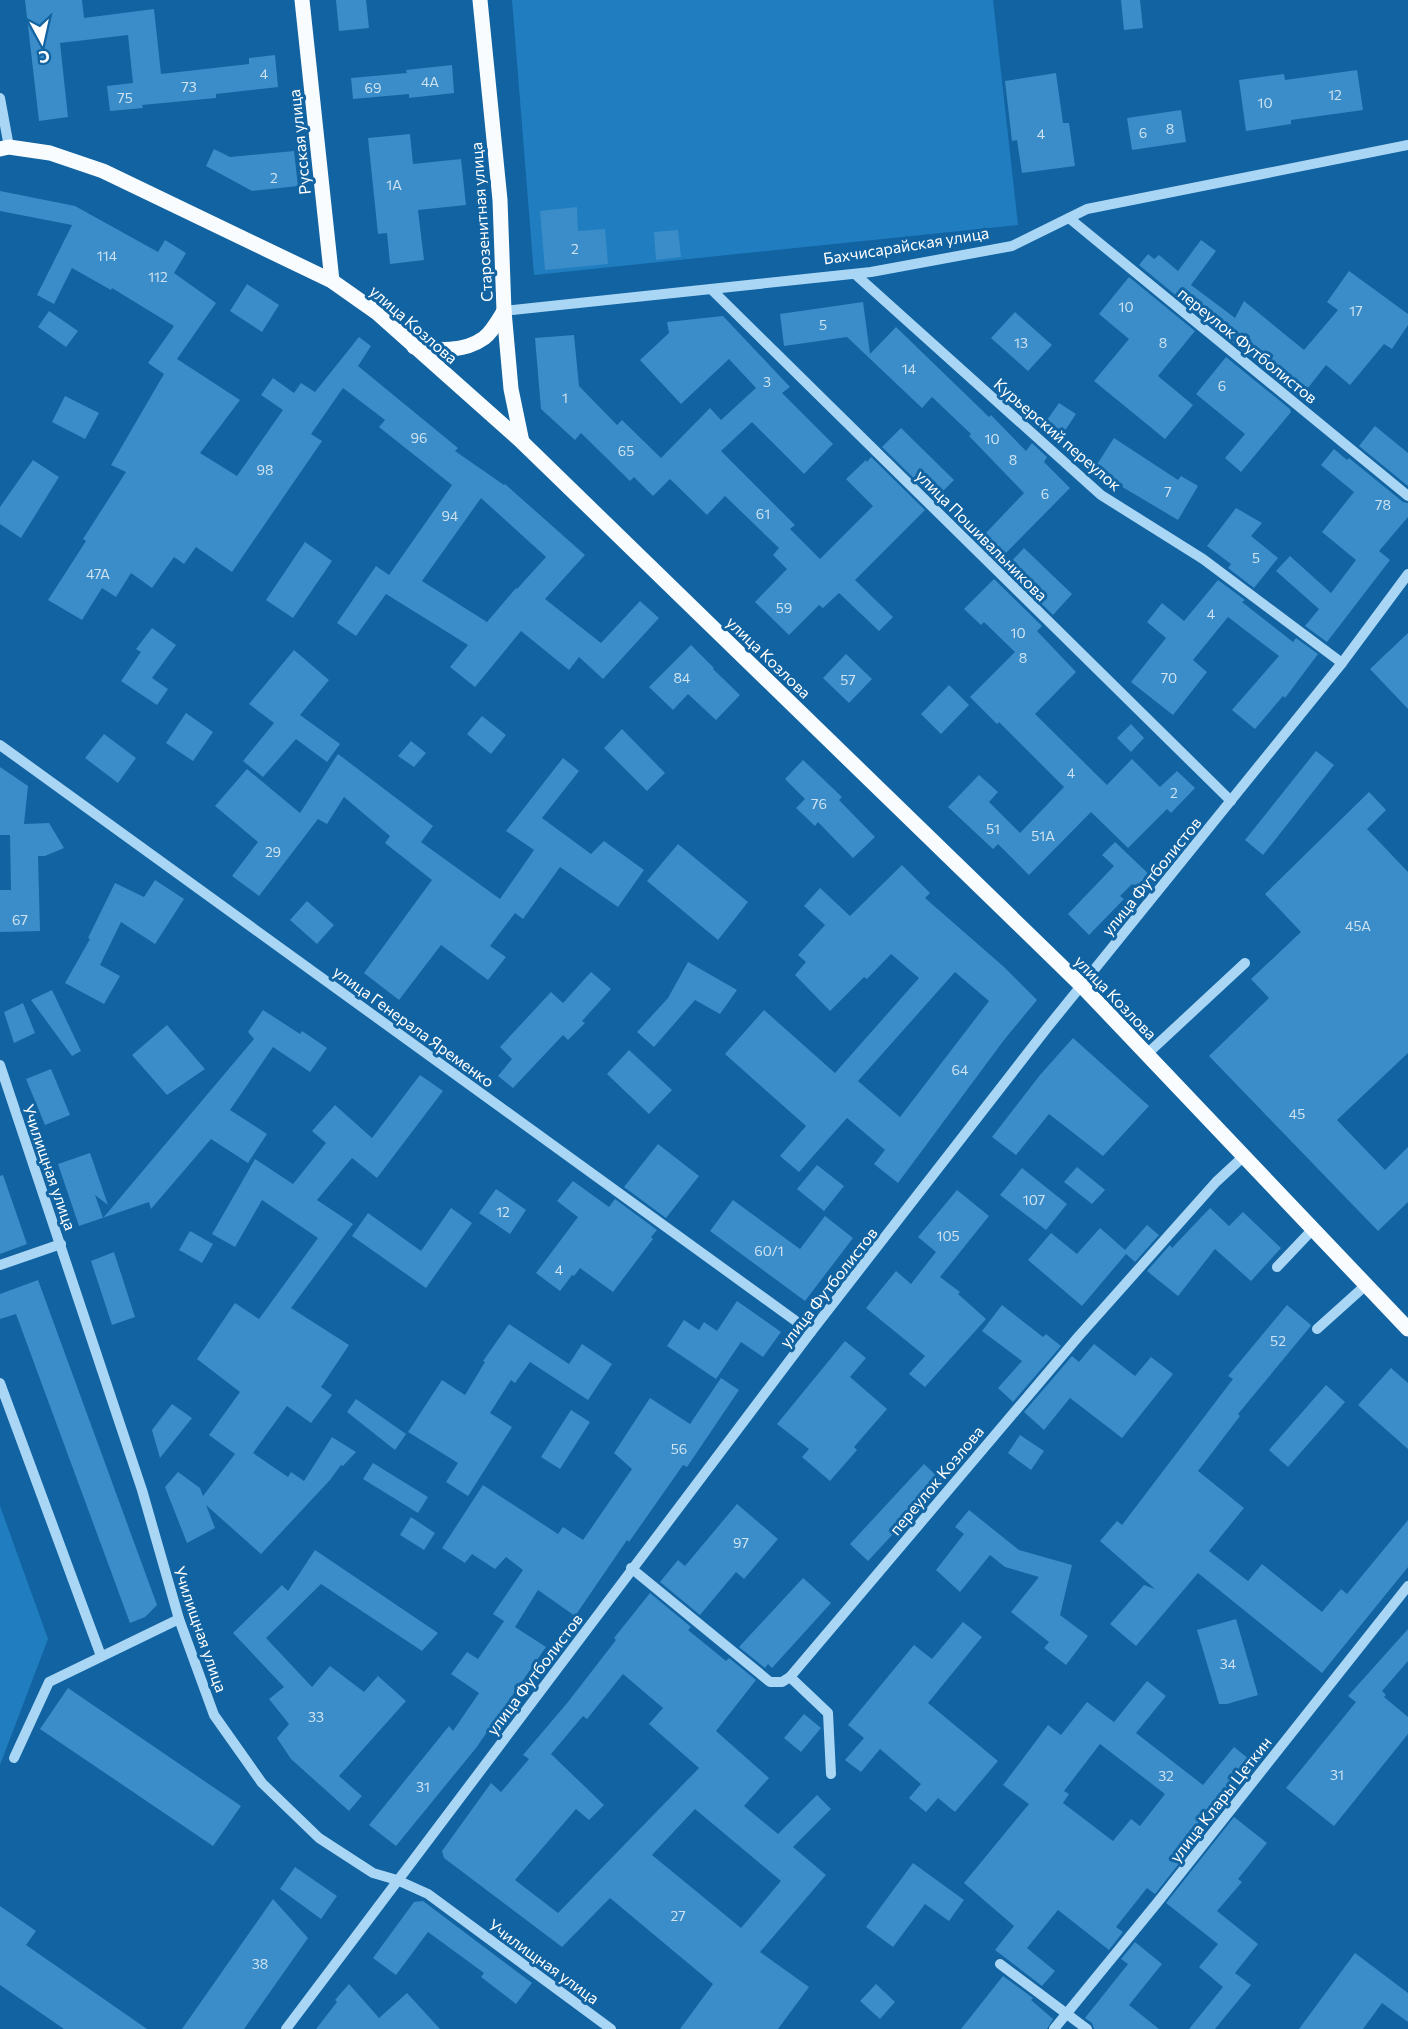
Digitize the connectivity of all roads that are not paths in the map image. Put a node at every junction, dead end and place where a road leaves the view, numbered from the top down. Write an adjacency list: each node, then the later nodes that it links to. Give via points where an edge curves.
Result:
1 (302, 0): 8 (main road, Русская улица)
2 (480, 0): 10 (main road, Старозенитная улица, via 500,200)
3 (0, 98): 5 (street)
4 (1408, 145): 6 (street, Бахчисарайская улица, via 1087,209)
5 (5, 148): 8 (main road, улица Козлова, via 50,153 104,171)
6 (1069, 218): 7 (street, Бахчисарайская улица, via 1012,246); 13 (street, переулок Футболистов)
7 (855, 274): 9 (street, Бахчисарайская улица); 15 (street, Курьерский переулок, via 1101,495 1203,559)
8 (332, 280): 11 (main road, улица Козлова, via 376,312)
9 (711, 289): 10 (street, Бахчисарайская улица); 17 (street, улица Пошивальникова)
10 (504, 311): 11 (main road, via 486,337 466,347 443,351); 12 (main road, Старозенитная улица, via 511,389)
11 (414, 347): 12 (main road, улица Козлова)
12 (522, 442): 19 (main road, улица Козлова)
13 (1408, 496)
14 (1408, 574): 15 (street, улица Футболистов)
15 (1342, 663): 17 (street, улица Футболистов)
16 (0, 745): 31 (street, улица Генерала Яременко)
17 (1231, 801): 19 (street, улица Футболистов)
18 (1245, 963): 20 (street)
19 (1082, 986): 20 (main road, улица Козлова); 31 (street, улица Футболистов)
20 (1147, 1054): 23 (main road, улица Козлова)
21 (0, 1065): 22 (street, Училищная улица)
22 (3, 1082): 25 (street, Училищная улица)
23 (1244, 1157): 24 (main road, улица Козлова); 37 (street, переулок Козлова, via 1216,1182 1070,1346)
24 (1313, 1229): 27 (street); 28 (main road, улица Козлова)
25 (61, 1244): 26 (street); 35 (street, Училищная улица, via 142,1490)
26 (0, 1266)
27 (1277, 1267)
28 (1366, 1285): 29 (street); 30 (main road, улица Козлова)
29 (1317, 1329)
30 (1408, 1329)
31 (811, 1332): 33 (street, улица Футболистов)
32 (0, 1383): 36 (street)
33 (632, 1568): 37 (street, via 770,1682); 40 (street, улица Футболистов)
34 (1408, 1586): 42 (street, улица Клары Цеткин)
35 (179, 1619): 36 (street); 40 (street, Училищная улица, via 214,1715 262,1783 319,1838 373,1873)
36 (101, 1656): 38 (street, via 50,1682)
37 (790, 1677): 39 (street, via 828,1713)
38 (14, 1758)
39 (831, 1773)
40 (397, 1880): 43 (street, улица Футболистов); 44 (street, Училищная улица, via 428,1894)
41 (1000, 1964): 42 (street)
42 (1067, 2013): 45 (street, улица Клары Цеткин); 46 (street)
43 (286, 2029)
44 (611, 2029)
45 (1054, 2029)
46 (1087, 2029)

